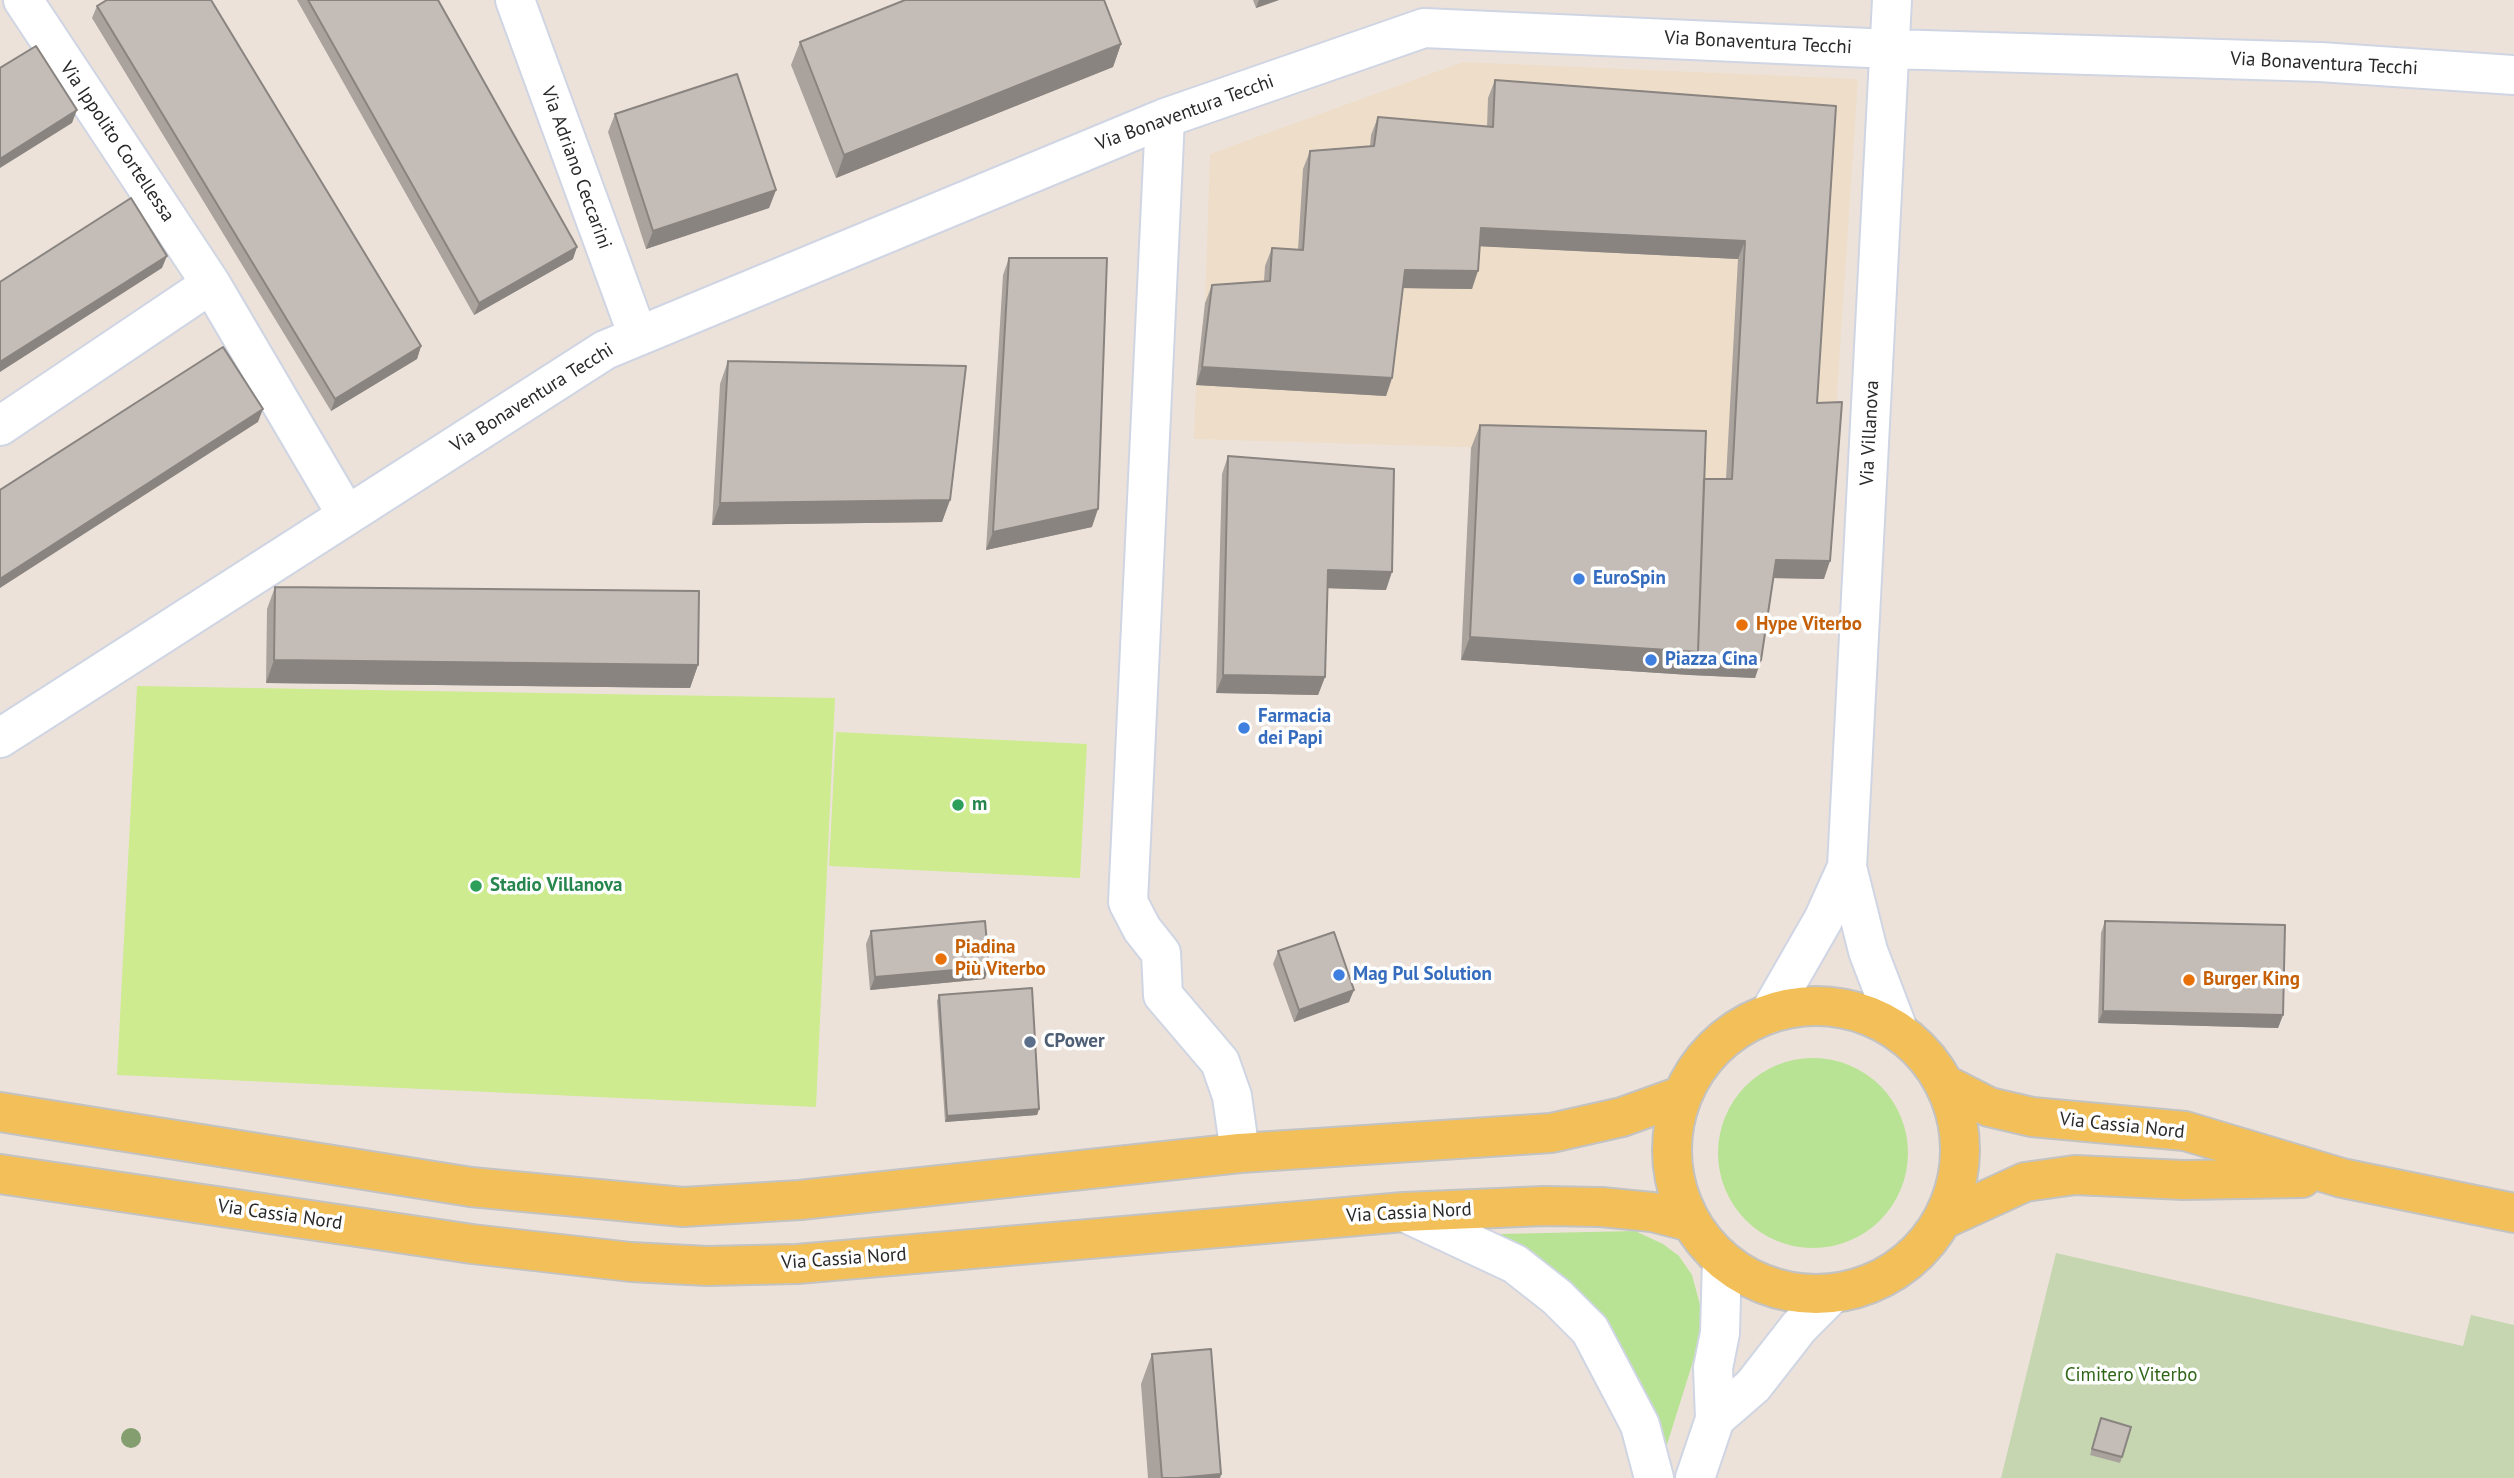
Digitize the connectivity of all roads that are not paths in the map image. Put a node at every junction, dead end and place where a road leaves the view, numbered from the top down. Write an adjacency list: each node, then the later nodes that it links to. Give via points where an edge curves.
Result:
1 (515, 0): 8 (street, Via Adriano Ceccarini)
2 (1892, 0): 4 (street, Via Villanova)
3 (19, 5): 7 (street, Via Ippolito Cortellessa)
4 (1891, 49): 5 (street, Via Bonaventura Tecchi, via 2320,62); 6 (street, Via Bonaventura Tecchi, via 1424,28); 12 (street, Via Villanova)
5 (2514, 75)
6 (1165, 118): 8 (street, Via Bonaventura Tecchi); 18 (street, via 1128,902 1161,953 1163,995 1220,1062 1232,1096)
7 (211, 284): 9 (street); 10 (street, Via Ippolito Cortellessa)
8 (638, 336): 10 (street, Via Bonaventura Tecchi, via 605,350)
9 (0, 426)
10 (346, 514): 11 (street, Via Bonaventura Tecchi)
11 (0, 738)
12 (1847, 867): 13 (street, Via Villanova, via 1823,920); 14 (street, Via Villanova, via 1868,951)
13 (1769, 1014): 14 (main road, Via Cassia Nord, via 1831,1007 1876,1019); 16 (main road, Via Cassia Nord, via 1733,1033 1704,1060)
14 (1899, 1032): 15 (main road, Via Cassia Nord, via 1923,1054)
15 (1944, 1084): 20 (main road, Via Cassia Nord, via 2000,1110 2185,1131); 23 (main road, Via Cassia Nord, via 1960,1142 1959,1168)
16 (1683, 1095): 18 (main road, via 1598,1124 1551,1133); 24 (main road, Via Cassia Nord, via 1674,1127 1672,1163)
17 (0, 1112): 18 (main road, via 471,1187 683,1208 800,1200)
18 (1240, 1153)
19 (0, 1174): 21 (main road, Via Cassia Nord, via 472,1244 707,1266 797,1264)
20 (2342, 1178): 22 (main road, Via Cassia Nord); 23 (main road, Via Cassia Nord, via 2184,1180 2075,1175 2025,1182)
21 (1404, 1212): 24 (main road, Via Cassia Nord, via 1601,1207); 28 (street, via 1516,1264 1590,1330 1640,1425)
22 (2514, 1213)
23 (1942, 1220): 26 (main road, Via Cassia Nord, via 1920,1250 1888,1275 1861,1288)
24 (1691, 1222): 25 (main road, Via Cassia Nord)
25 (1722, 1260): 26 (main road, Via Cassia Nord, via 1754,1281 1792,1293); 27 (street, via 1720,1334 1713,1368)
26 (1832, 1294): 27 (street, via 1753,1385)
27 (1715, 1419): 29 (street)
28 (1654, 1478)
29 (1695, 1478)

